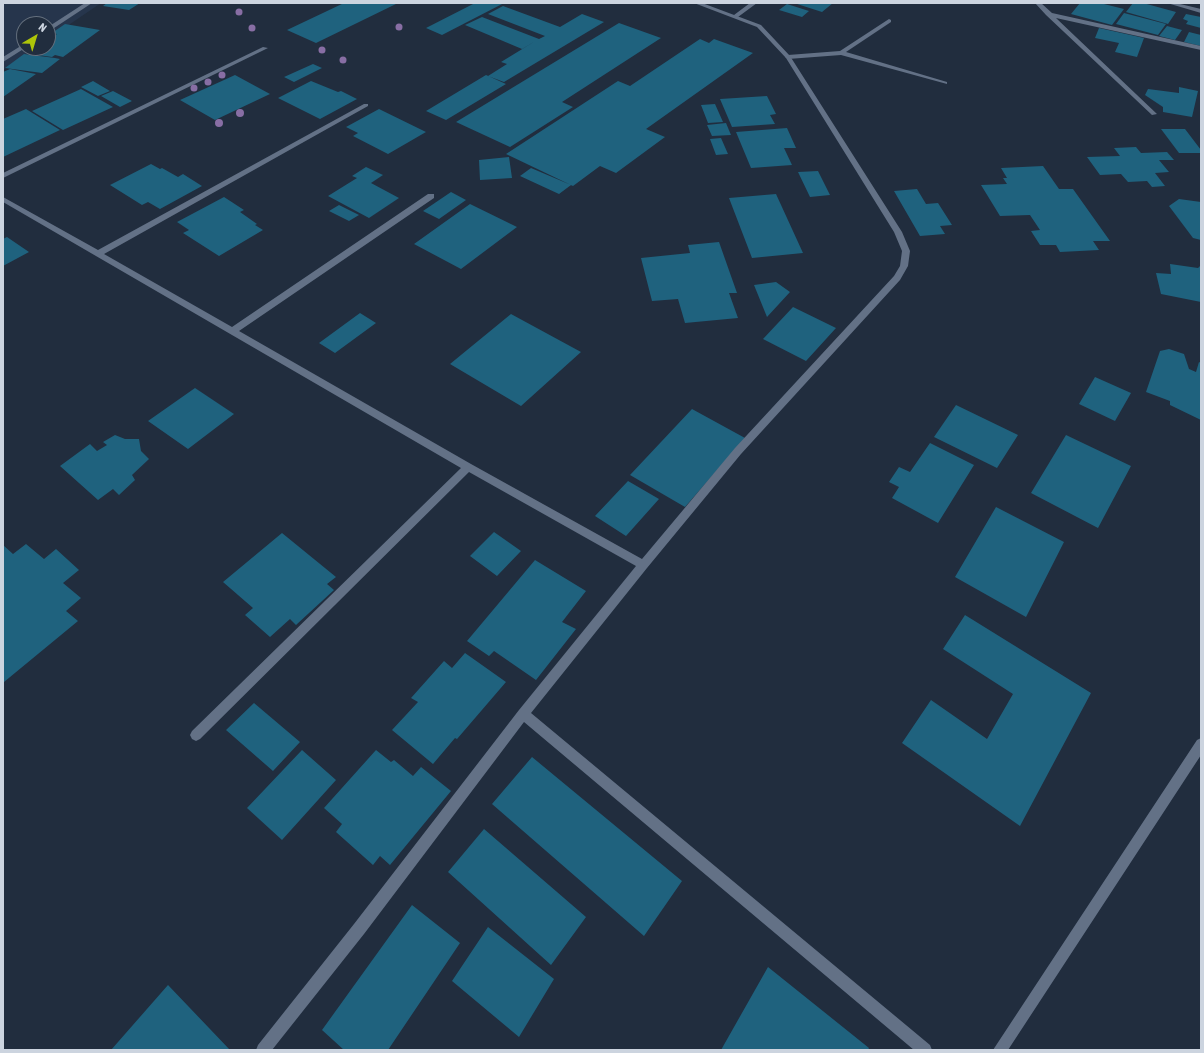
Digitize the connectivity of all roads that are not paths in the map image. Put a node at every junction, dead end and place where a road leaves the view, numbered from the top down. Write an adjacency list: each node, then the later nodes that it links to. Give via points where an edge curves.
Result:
1 (90, 3): 10 (street)
2 (697, 3): 8 (street)
3 (754, 3): 8 (street)
4 (1038, 3): 7 (street)
5 (1170, 3): 6 (street)
6 (1201, 11)
7 (1048, 14): 12 (street); 19 (street)
8 (736, 16): 15 (street, via 758,26)
9 (890, 21): 14 (street)
10 (56, 25)
11 (265, 48): 20 (street)
12 (1201, 48)
13 (16, 51): 16 (street)
14 (841, 54): 15 (street); 17 (street)
15 (788, 58): 26 (street, via 898,232 906,250 904,266 897,278 738,450)
16 (3, 60)
17 (945, 83)
18 (366, 105): 23 (street)
19 (1154, 114)
20 (3, 176)
21 (431, 196): 24 (street)
22 (3, 199): 23 (street)
23 (99, 253): 24 (street)
24 (233, 331): 25 (street)
25 (468, 467): 26 (street); 28 (street)
26 (643, 565): 27 (street)
27 (522, 714): 30 (street, via 359,929); 31 (street)
28 (196, 735)
29 (1201, 744): 32 (street)
30 (263, 1050)
31 (925, 1050)
32 (1000, 1050)

